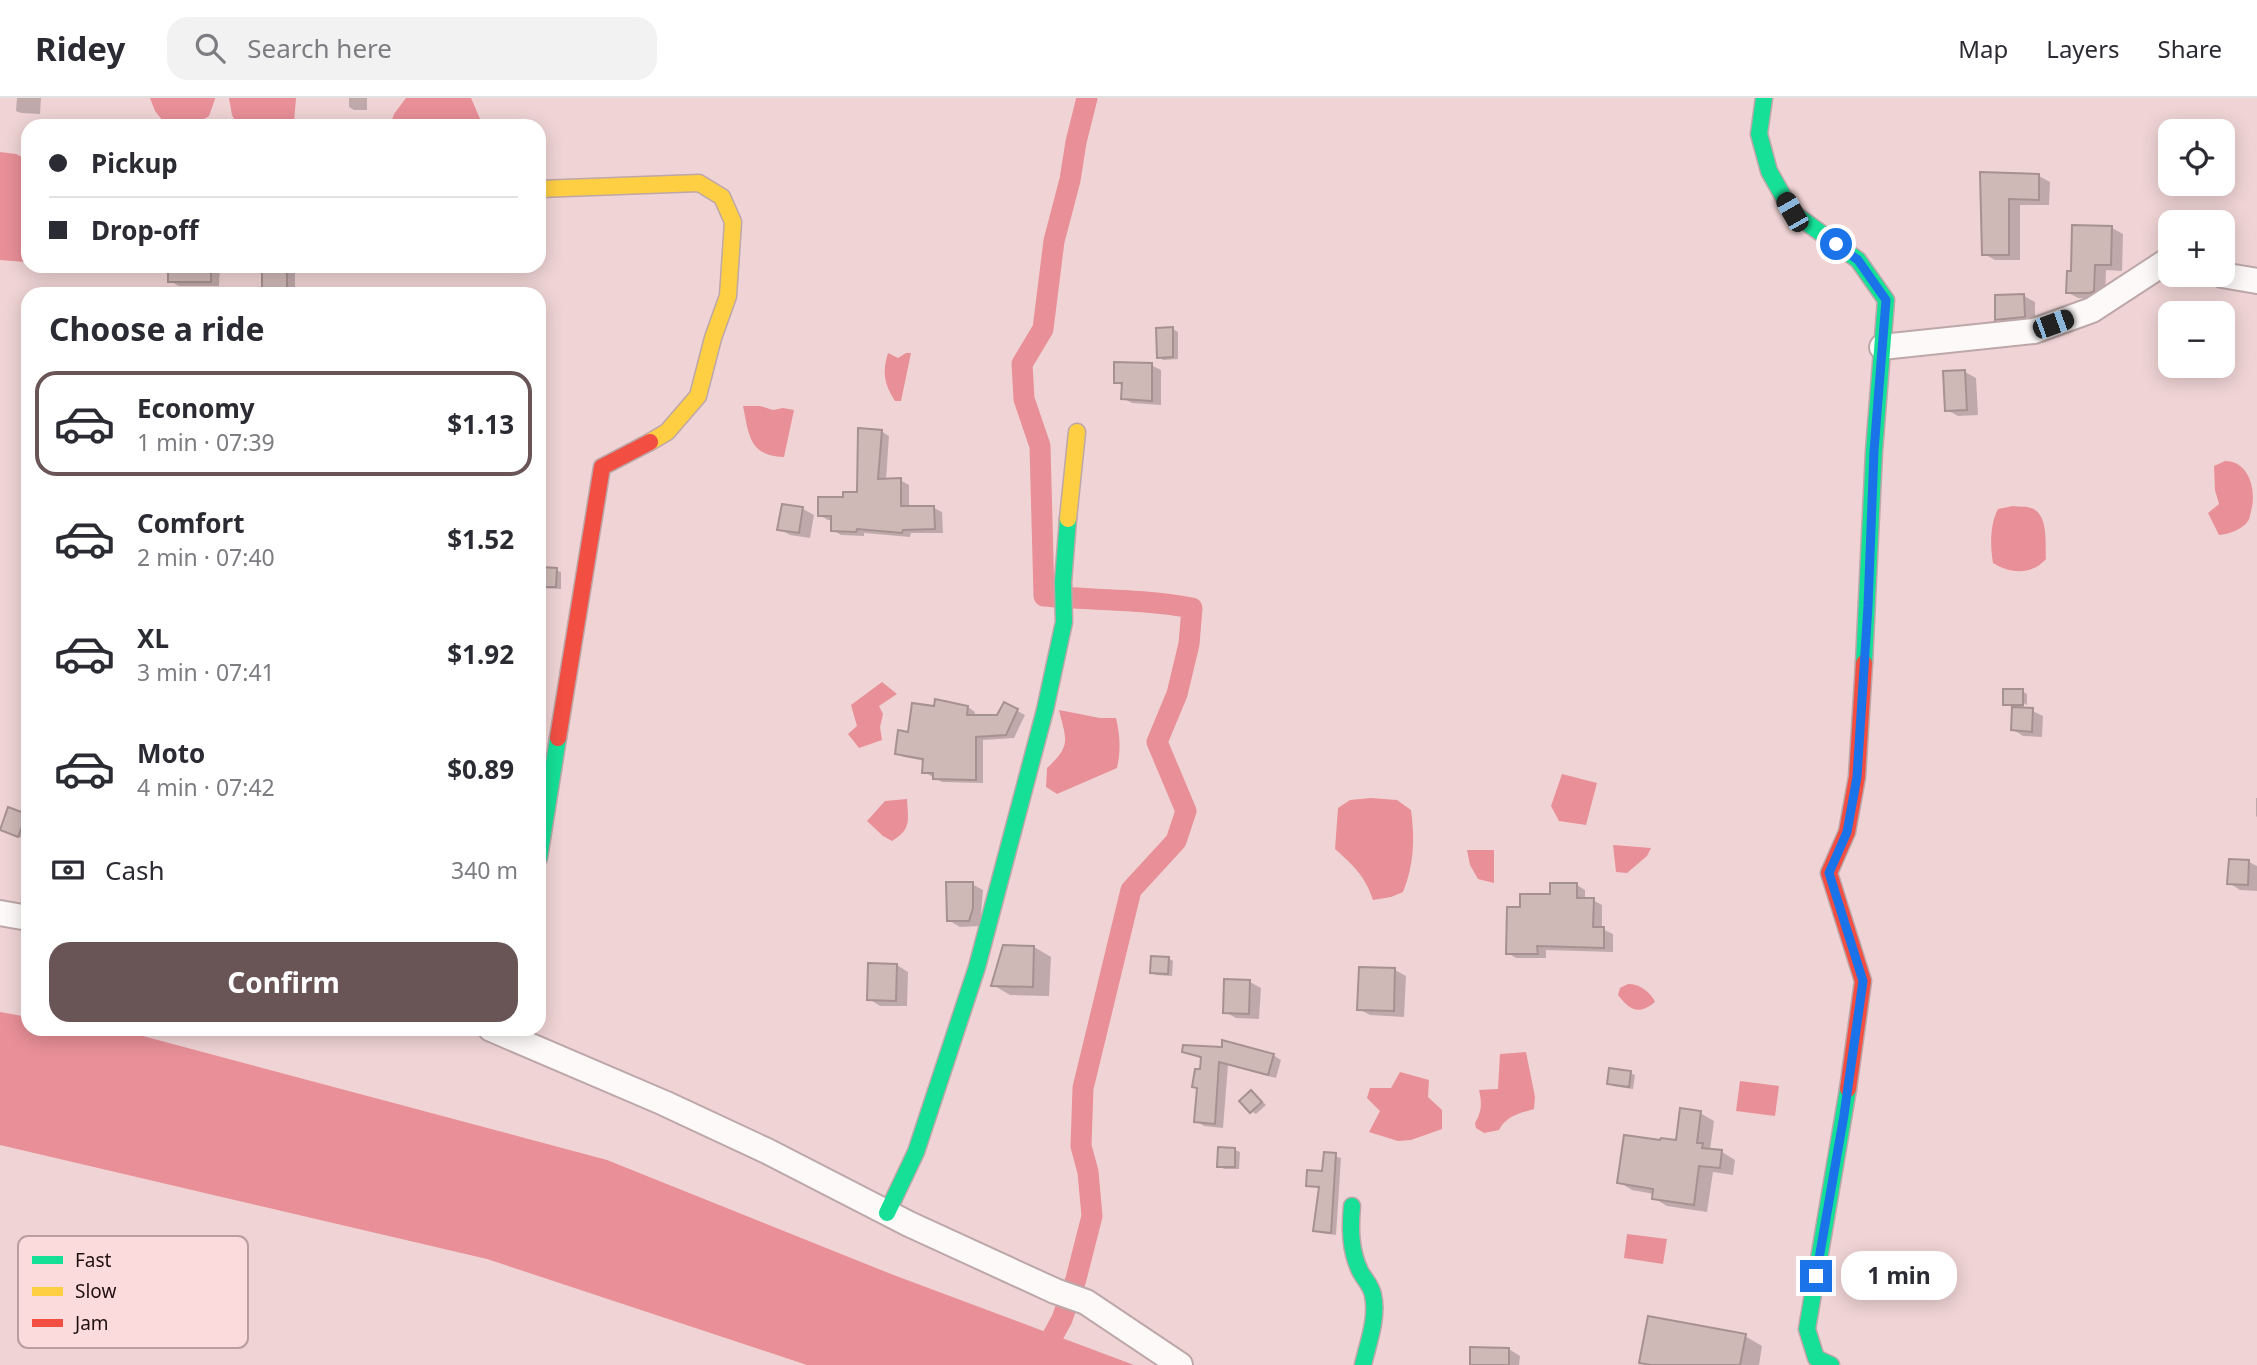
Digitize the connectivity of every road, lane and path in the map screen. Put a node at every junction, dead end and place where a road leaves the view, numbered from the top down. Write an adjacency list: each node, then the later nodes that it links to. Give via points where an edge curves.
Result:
1 (1764, 98): 6 (street, via 1759,134 1769,171 1792,212 1858,260 1886,300)
2 (546, 190): 8 (street, via 699,183 722,197 733,222 728,296 698,396 667,432 602,467)
3 (2158, 267): 6 (street, via 2092,310 2034,331)
4 (2235, 277): 5 (street)
5 (2257, 281)
6 (1882, 347): 16 (street, via 1857,777 1847,832 1829,873 1863,981 1807,1329 1816,1358)
7 (1077, 432): 13 (street, via 1063,582 1064,622 1045,710 977,967 916,1152)
8 (546, 813)
9 (0, 913): 10 (street)
10 (21, 917)
11 (507, 1036): 13 (street, via 767,1151)
12 (1352, 1206): 15 (street, via 1353,1254 1373,1292 1374,1314)
13 (887, 1213): 14 (street, via 1086,1302)
14 (1180, 1365)
15 (1363, 1365)
16 (1830, 1365)

